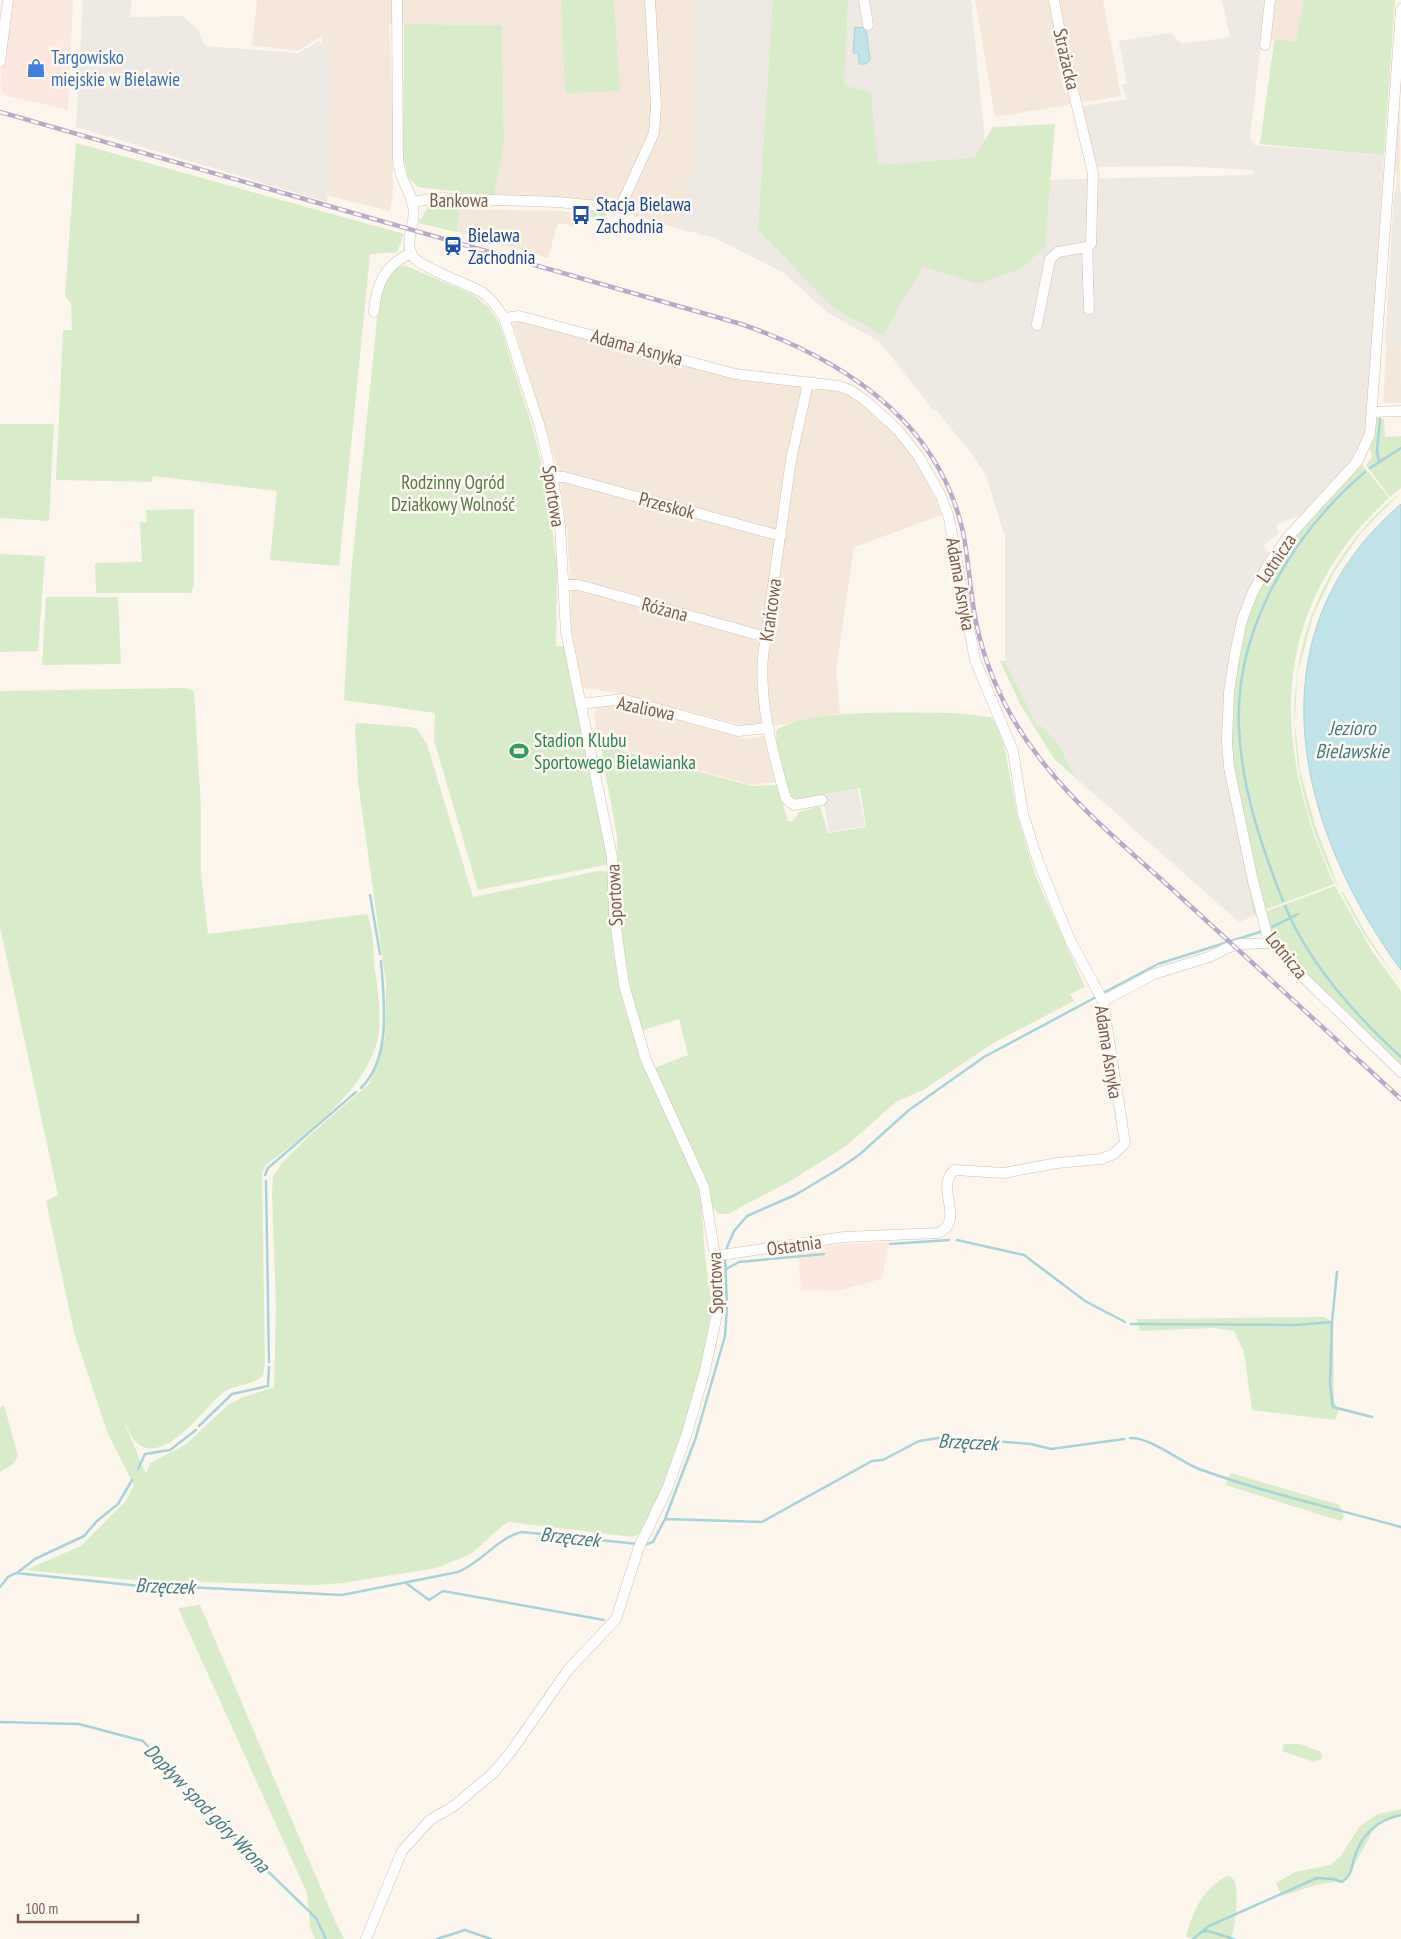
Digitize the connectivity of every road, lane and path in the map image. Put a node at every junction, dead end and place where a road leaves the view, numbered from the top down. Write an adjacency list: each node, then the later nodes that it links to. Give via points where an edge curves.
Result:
1 (8, 0): 10 (street)
2 (398, 0): 11 (street, Bankowa, via 398,170)
3 (650, 0): 11 (street, Bankowa, via 656,105 654,134 620,208 438,198)
4 (864, 0): 8 (street)
5 (1054, 0): 12 (street, Strażacka, via 1093,174 1091,244)
6 (1270, 0): 9 (street)
7 (1401, 9): 20 (street, Lotnicza)
8 (868, 24)
9 (1265, 45)
10 (0, 62)
11 (412, 202): 13 (street)
12 (1088, 248): 14 (street, Strażacka); 17 (street, via 1058,252 1050,259)
13 (411, 253): 15 (street, via 394,262 384,275 376,292); 16 (street, Sportowa, via 421,264 482,292)
14 (1089, 309)
15 (374, 312)
16 (504, 318): 18 (street, Adama Asnyka, via 519,316 735,374); 21 (street, Sportowa, via 536,414)
17 (1037, 325)
18 (808, 383): 22 (street, Krańcowa, via 793,453); 29 (street, Adama Asnyka, via 838,386 866,400 898,430 919,457 941,496 955,542 975,660 1013,751 1023,814 1033,847 1070,940)
19 (1401, 411): 20 (street)
20 (1373, 412): 28 (street, Lotnicza, via 1368,441 1359,460 1292,532 1266,569 1248,606 1236,646 1229,692 1228,755 1263,925)
21 (552, 477): 22 (street, Przeskok, via 564,477); 23 (street, Sportowa)
22 (781, 536): 24 (street, Krańcowa)
23 (564, 585): 24 (street, Różana, via 579,585); 25 (street, Sportowa, via 566,630)
24 (766, 637): 26 (street, Krańcowa, via 762,676)
25 (582, 704): 26 (street, Azaliowa, via 622,700 739,731); 32 (street, Sportowa, via 612,858 614,914 628,1003 648,1065 702,1178)
26 (769, 728): 27 (street, Krańcowa, via 786,798 794,805)
27 (822, 800)
28 (1270, 940): 29 (street, via 1227,948); 30 (street, Lotnicza, via 1365,1040)
29 (1101, 997): 31 (street, Adama Asnyka)
30 (1401, 1072)
31 (1125, 1143): 32 (street, Ostatnia, via 1115,1154 1102,1159 1004,1174 956,1170 947,1181 950,1218 945,1229 932,1234 838,1238)
32 (722, 1255): 33 (street, Sportowa, via 718,1310 704,1374 672,1475 640,1544 616,1619 568,1670 493,1773 454,1806 430,1820 402,1850)
33 (366, 1939)

